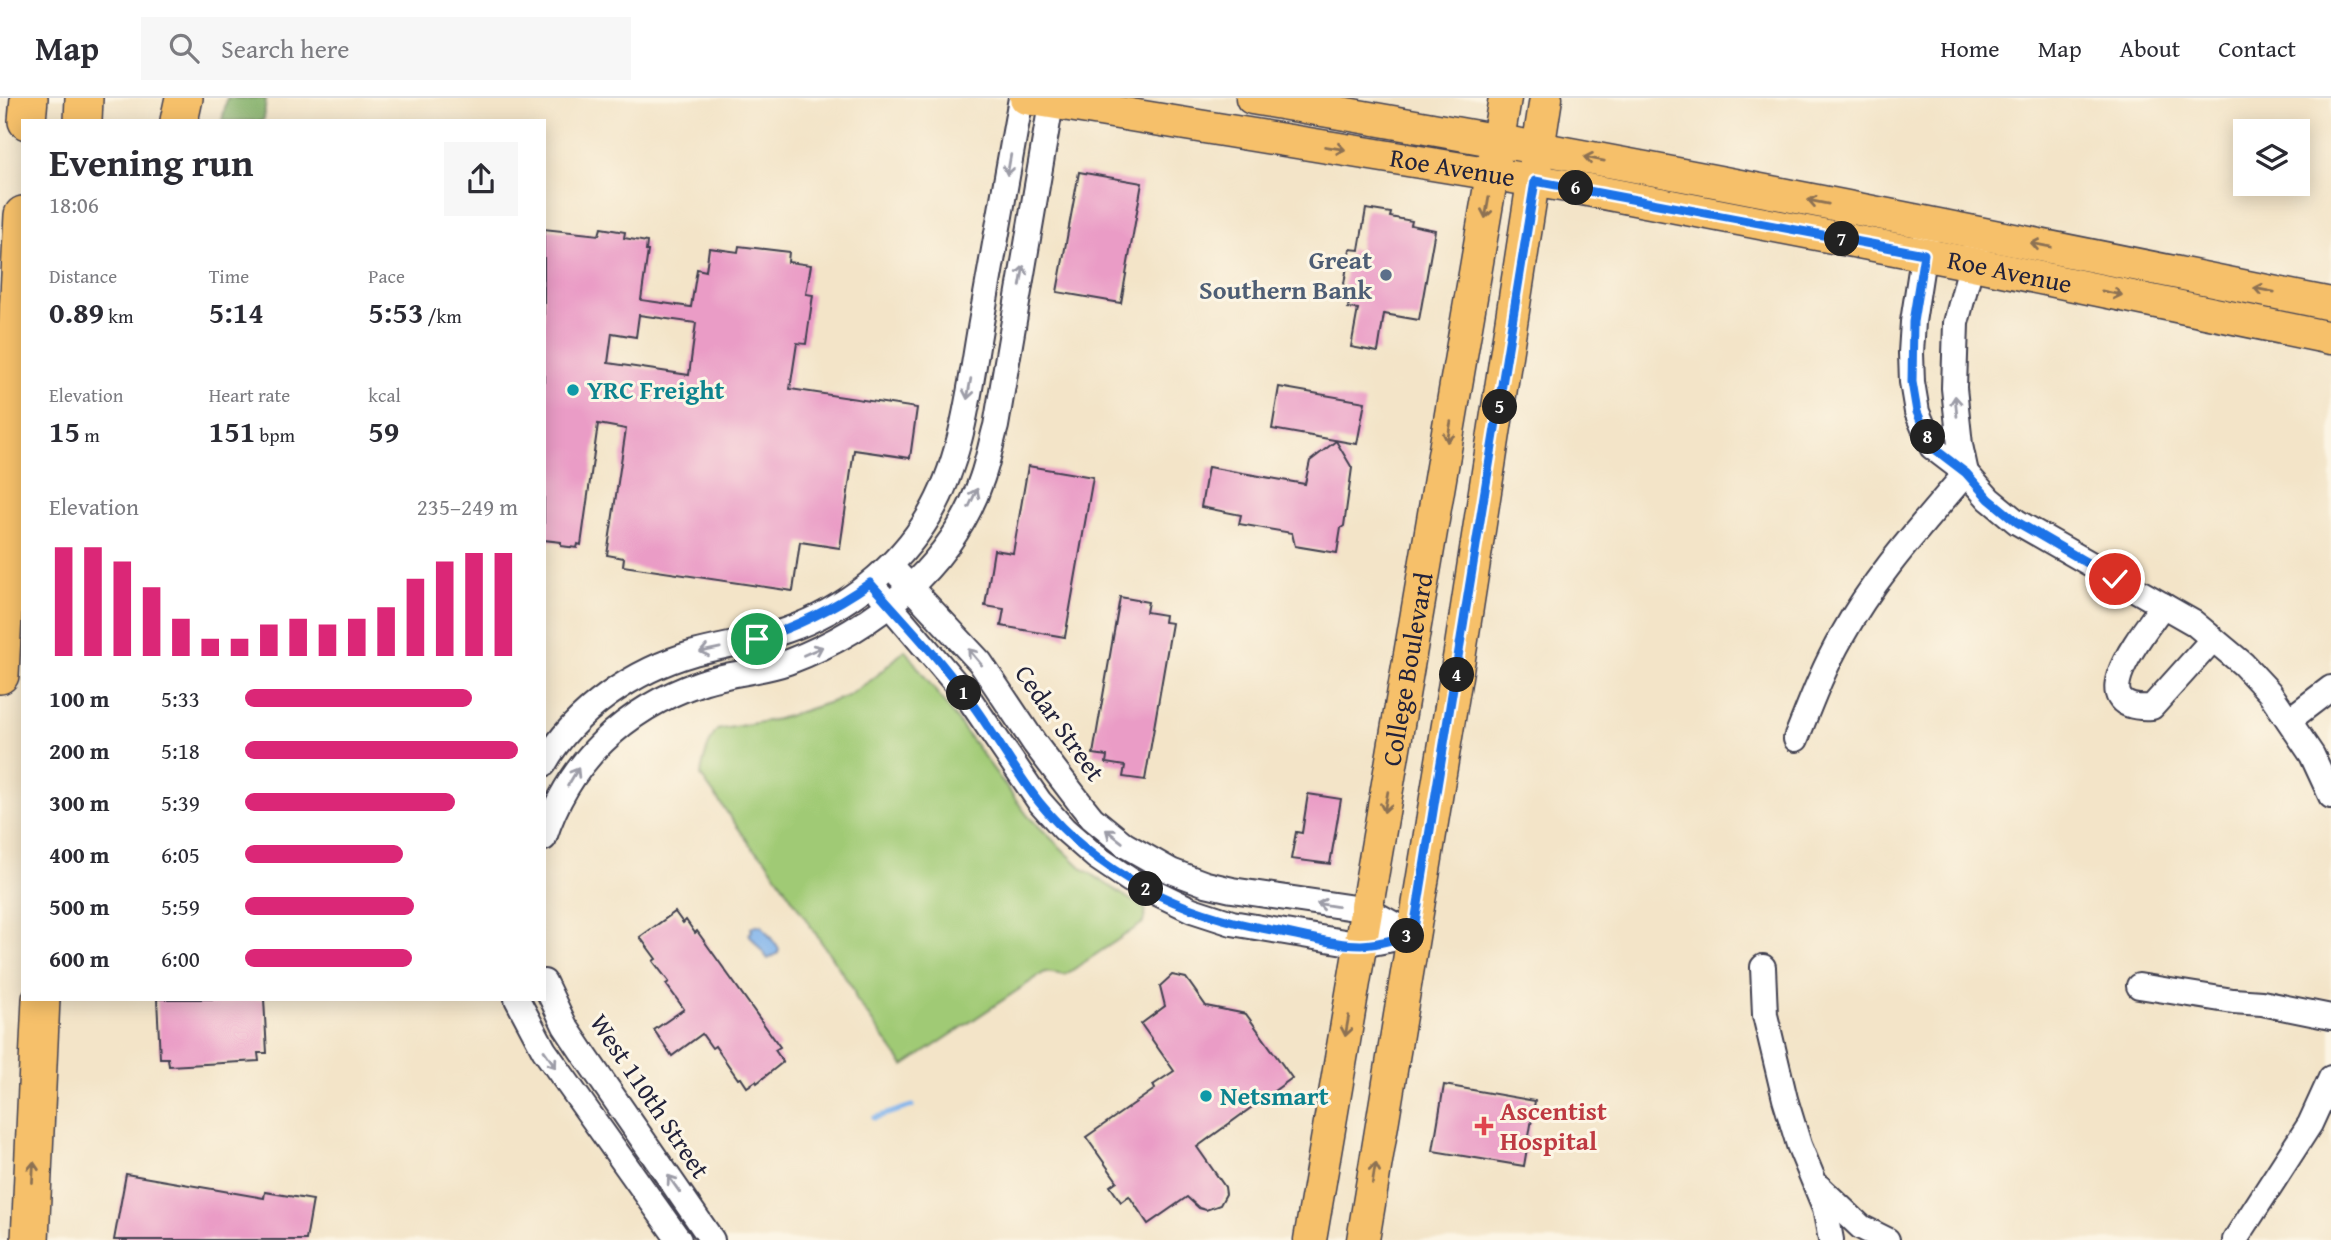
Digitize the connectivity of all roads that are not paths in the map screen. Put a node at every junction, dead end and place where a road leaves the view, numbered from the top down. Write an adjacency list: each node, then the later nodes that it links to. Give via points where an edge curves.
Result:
1 (29, 98): 9 (highway)
2 (84, 98): 10 (highway)
3 (184, 98): 11 (highway)
4 (1253, 98): 8 (main road, Roe Avenue); 12 (main road, via 1242,113 1217,116)
5 (1504, 98): 14 (main road, College Boulevard)
6 (1546, 98): 15 (main road, College Boulevard)
7 (1037, 99): 12 (main road, Roe Avenue); 24 (street, one-way to 24); 25 (street, one-way to 7)
8 (1313, 108): 13 (main road, via 1293,123 1270,118); 14 (main road, Roe Avenue)
9 (27, 119)
10 (83, 119)
11 (179, 119)
12 (1197, 125): 13 (main road, Roe Avenue)
13 (1250, 134): 16 (main road, Roe Avenue, one-way to 16)
14 (1498, 141): 15 (main road, Roe Avenue); 16 (main road, College Boulevard)
15 (1540, 149): 17 (main road, College Boulevard); 18 (main road, Roe Avenue, one-way to 15)
16 (1492, 173): 17 (main road, Roe Avenue); 42 (main road, College Boulevard, one-way to 42)
17 (1535, 181): 20 (main road, Roe Avenue); 44 (main road, College Boulevard)
18 (1928, 223): 19 (main road, Roe Avenue); 20 (street)
19 (1978, 232): 22 (street); 23 (main road, Roe Avenue, one-way to 19)
20 (1924, 254): 22 (main road, Roe Avenue); 27 (street, via 1911,353 1917,412 1932,447)
21 (21, 255): 34 (highway)
22 (1973, 264): 26 (main road, Roe Avenue, one-way to 26); 27 (street, one-way to 22, via 1954,388 1956,323)
23 (2331, 304)
24 (982, 316): 25 (street); 28 (street, one-way to 28, via 965,416 948,475 930,515)
25 (1014, 322): 30 (street, one-way to 25, via 963,520 982,480)
26 (2331, 338)
27 (1966, 473): 31 (street, via 2017,522); 37 (street, via 1905,544 1842,635)
28 (888, 565): 29 (street); 30 (street, Cedar Street)
29 (870, 583): 32 (street); 38 (street, one-way to 38, via 788,630 695,653 642,675 608,694 573,726)
30 (910, 586): 32 (street); 41 (street, Cedar Street, one-way to 30, via 1145,857 1092,818 980,662)
31 (2163, 605): 33 (street); 33 (street, via 2121,666 2117,689 2124,702 2136,709 2152,708)
32 (891, 606): 40 (street, one-way to 32, via 576,771 617,727 643,709 702,682 785,663 817,650); 43 (street, via 970,700 1039,802 1064,829 1130,880)
33 (2213, 639): 36 (street, via 2261,683)
34 (0, 675)
35 (2331, 688): 36 (street)
36 (2289, 720): 39 (street)
37 (1796, 739)
38 (546, 761)
39 (2331, 796)
40 (546, 832)
41 (1206, 884): 42 (street, Cedar Street, one-way to 41); 43 (street)
42 (1368, 910): 44 (street, Cedar Street); 45 (main road, College Boulevard)
43 (1192, 911): 45 (street, via 1232,923)
44 (1413, 935): 45 (street); 58 (main road, College Boulevard, one-way to 44)
45 (1362, 945): 57 (main road, College Boulevard, one-way to 57)
46 (1763, 967): 53 (street, via 1765,1015 1785,1099 1798,1146)
47 (546, 986): 56 (street, West 110th Street, one-way to 47, via 571,1035)
48 (2139, 986): 51 (street)
49 (41, 1001): 54 (highway, one-way to 49)
50 (518, 1001): 55 (street, one-way to 55, via 544,1050)
51 (2331, 1017)
52 (2331, 1078): 61 (street, via 2310,1124)
53 (1815, 1182): 59 (street); 60 (street, via 1861,1227)
54 (30, 1240)
55 (680, 1240)
56 (712, 1240)
57 (1310, 1240)
58 (1363, 1240)
59 (1831, 1240)
60 (1887, 1240)
61 (2235, 1240)

